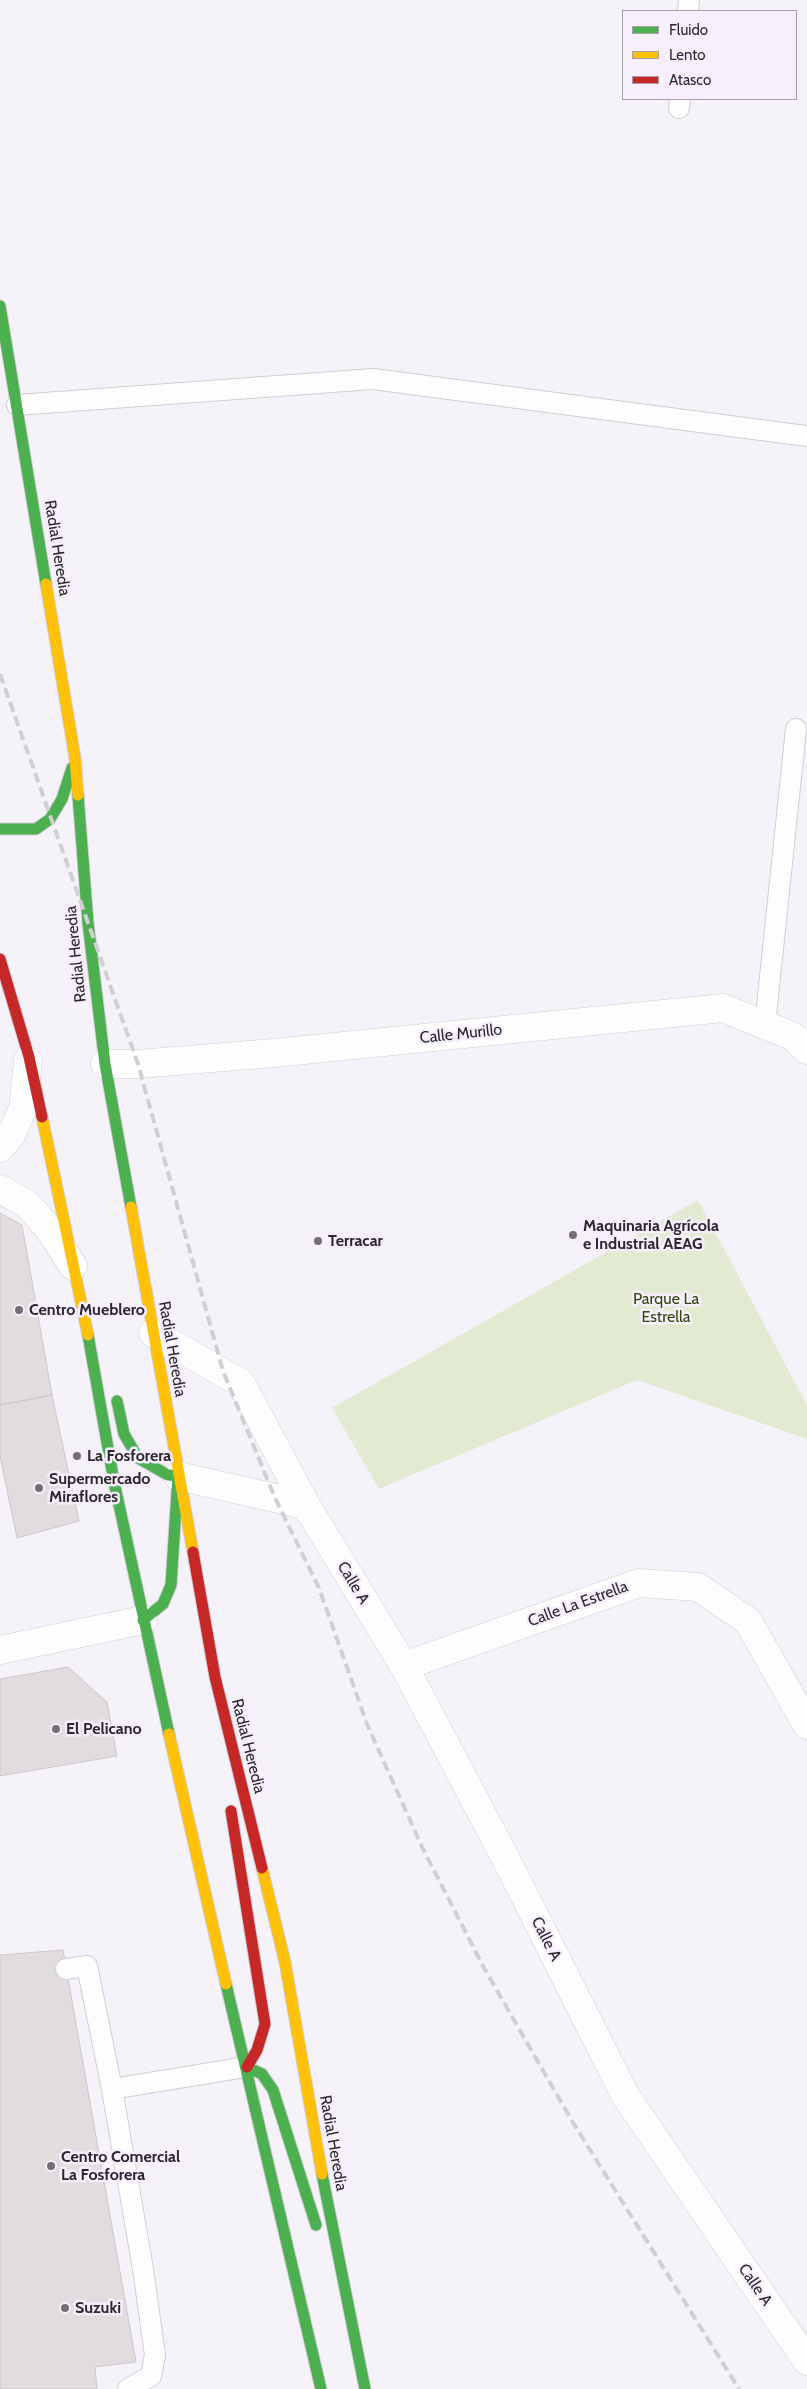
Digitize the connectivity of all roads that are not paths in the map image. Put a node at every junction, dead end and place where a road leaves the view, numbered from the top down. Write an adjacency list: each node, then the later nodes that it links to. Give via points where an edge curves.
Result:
1 (0, 306): 2 (main road, Radial Heredia)
2 (17, 405): 3 (lane, via 374,378); 5 (main road, Radial Heredia)
3 (807, 436)
4 (796, 729): 8 (lane)
5 (75, 758): 6 (main road, via 62,799 50,819 36,828); 11 (main road, Radial Heredia, via 88,923)
6 (0, 829)
7 (0, 959): 10 (main road)
8 (765, 1025): 9 (street, Calle Murillo, via 792,1036); 11 (street, Calle Murillo, via 723,1008 274,1052)
9 (807, 1050)
10 (29, 1057): 12 (main road); 13 (street, via 23,1108 11,1136); 15 (main road)
11 (105, 1064): 16 (main road, Radial Heredia)
12 (54, 1111)
13 (0, 1148)
14 (0, 1189): 15 (street, via 28,1205 49,1229)
15 (75, 1269): 20 (main road)
16 (153, 1333): 18 (main road, Radial Heredia); 19 (street, Calle A, via 240,1383)
17 (115, 1387): 18 (main road, via 124,1434 138,1458 168,1475)
18 (178, 1476): 19 (street); 20 (main road, via 176,1548 171,1585 163,1604); 23 (main road, Radial Heredia)
19 (306, 1505): 22 (street, Calle A)
20 (143, 1620): 21 (street); 28 (main road)
21 (0, 1650)
22 (404, 1666): 24 (street, Calle La Estrella, via 639,1583 698,1587 748,1621); 32 (street, Calle A, via 625,2095)
23 (214, 1677): 25 (main road); 35 (main road, Radial Heredia, via 285,1962 332,2233)
24 (807, 1726)
25 (223, 1758)
26 (228, 1796): 28 (main road, via 264,2024 257,2050)
27 (66, 1969): 29 (lane, via 87,1966)
28 (246, 2067): 29 (lane); 30 (main road, via 262,2074 273,2090); 34 (main road)
29 (112, 2089): 33 (lane, via 155,2355 151,2376)
30 (320, 2237)
31 (328, 2265): 35 (main road)
32 (807, 2361)
33 (128, 2389)
34 (321, 2389)
35 (365, 2389)

